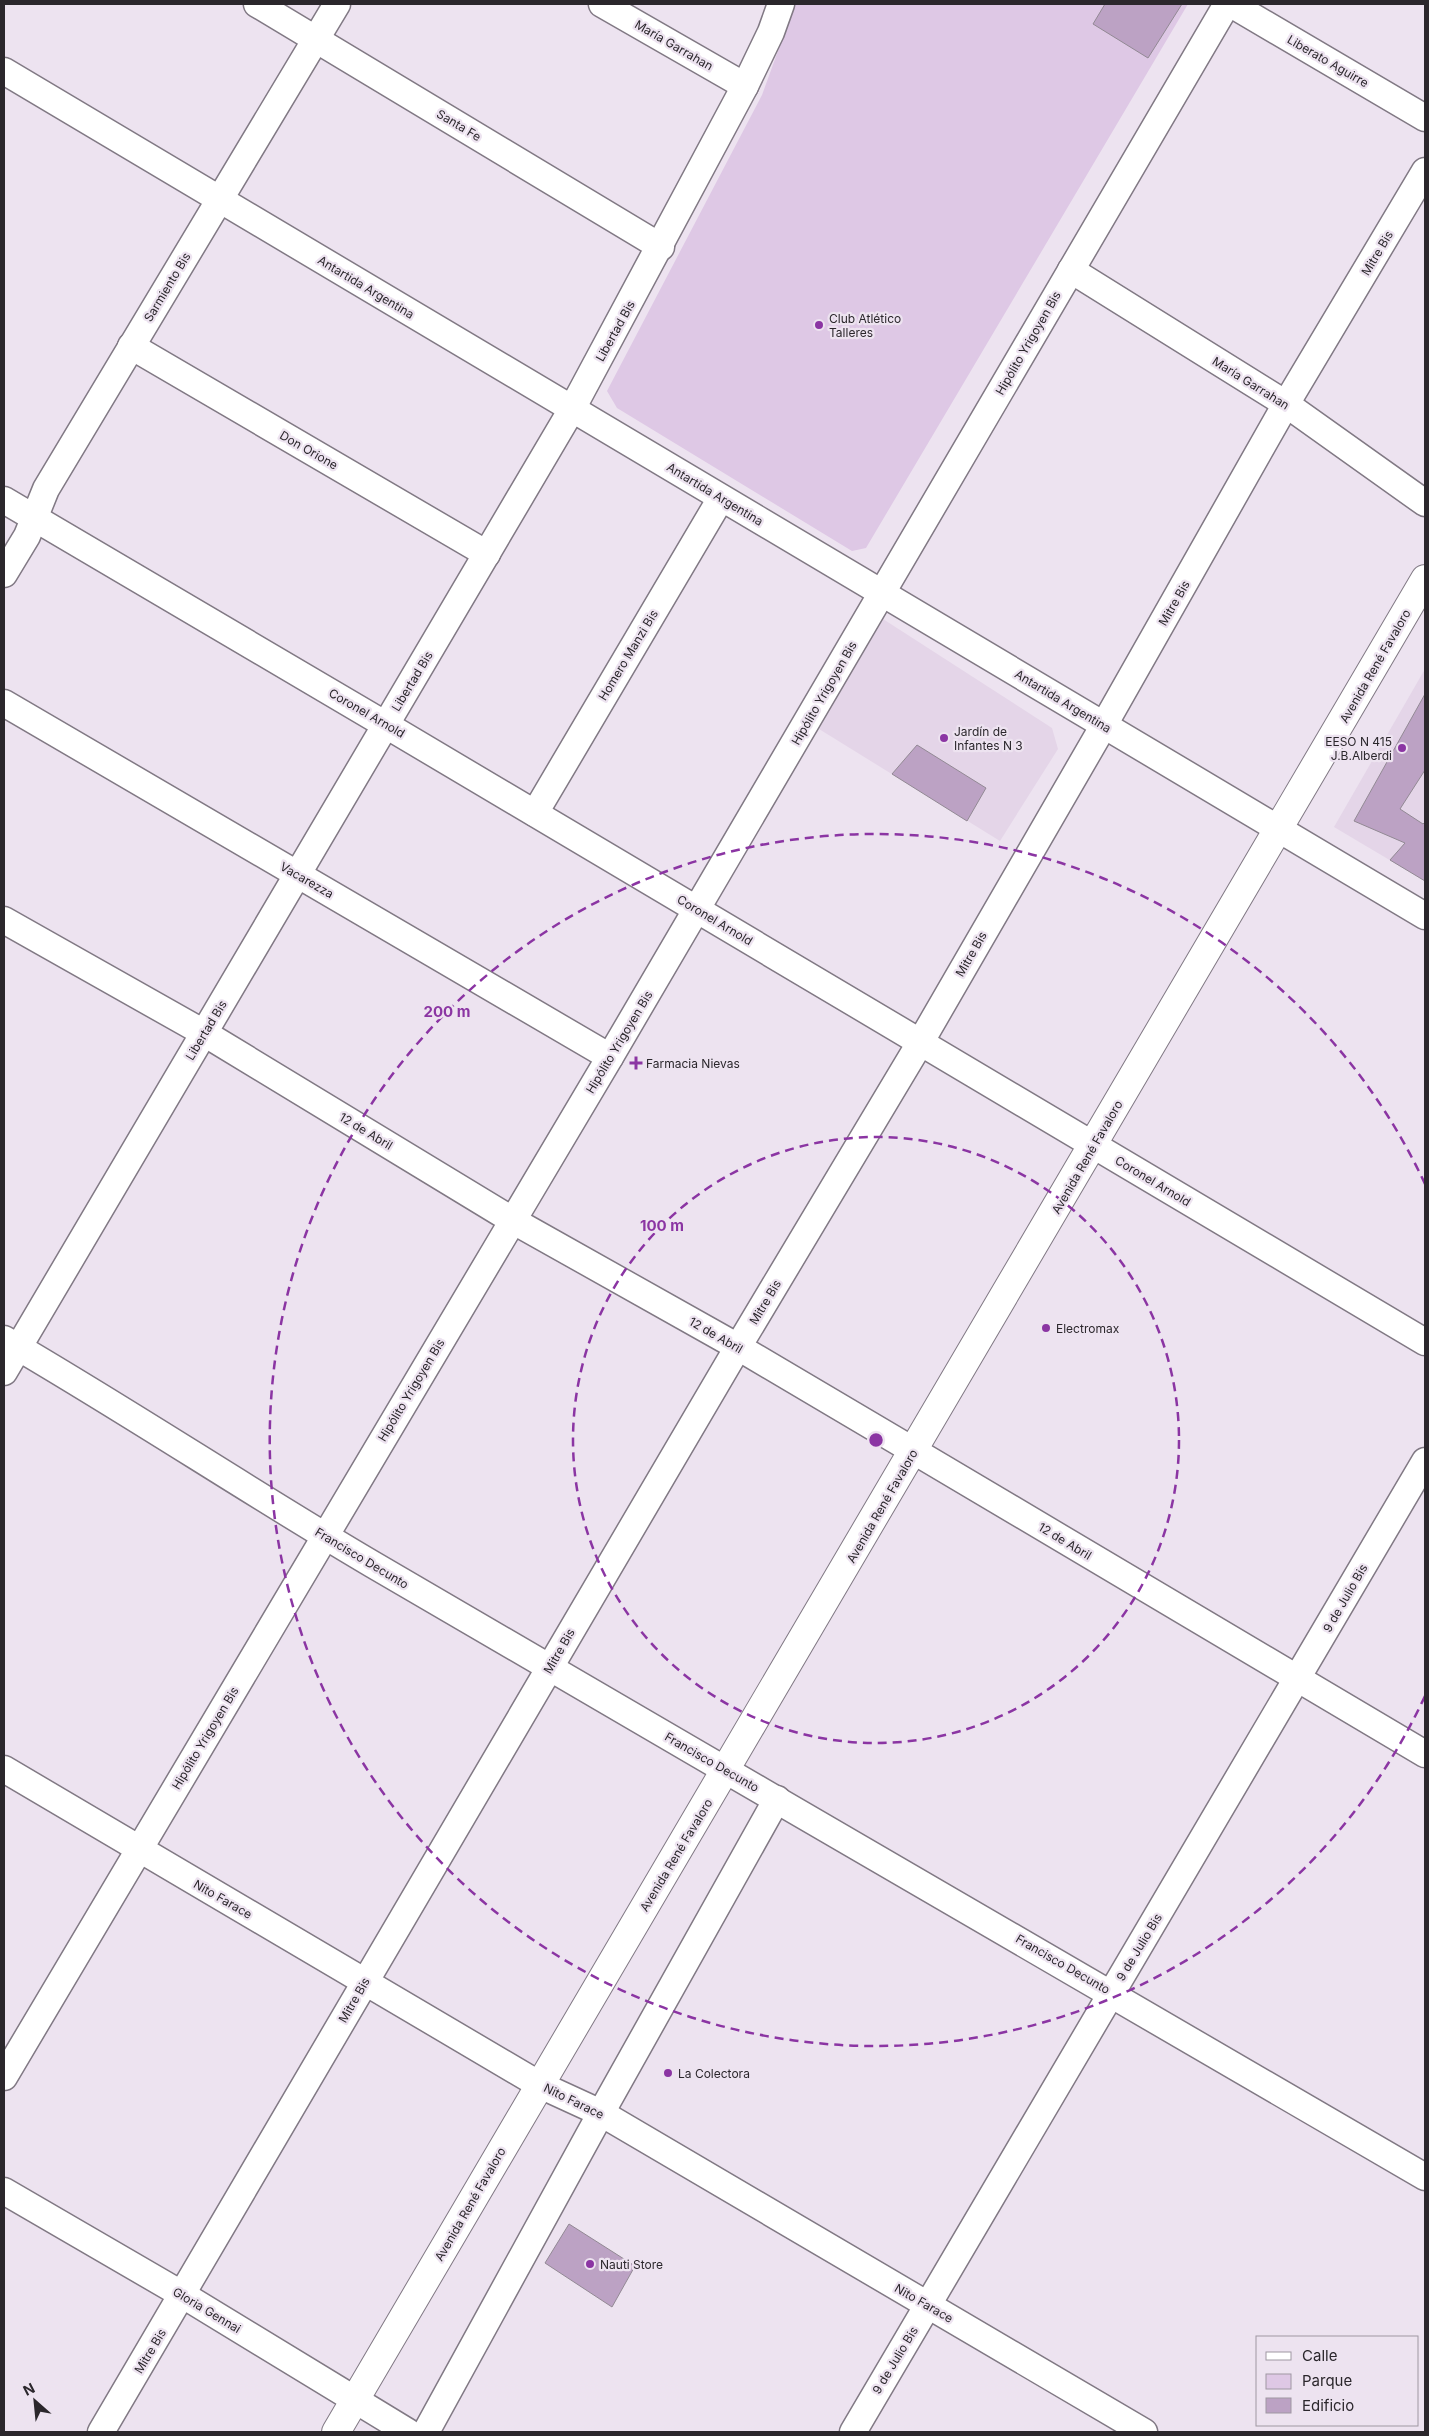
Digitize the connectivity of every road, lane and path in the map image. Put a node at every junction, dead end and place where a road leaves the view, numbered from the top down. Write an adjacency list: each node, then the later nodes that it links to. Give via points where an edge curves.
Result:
1 (257, 4): 7 (street, Santa Fe)
2 (337, 4): 7 (street, Sarmiento Bis)
3 (602, 4): 9 (street, María Garrahan)
4 (781, 4): 9 (street, Libertad Bis)
5 (1227, 4): 14 (street, Hipólito Yrigoyen Bis)
6 (1231, 4): 10 (street, Liberato Aguirre)
7 (316, 39): 12 (street, Sarmiento Bis); 13 (street, Santa Fe)
8 (4, 71): 12 (street, Antartida Argentina)
9 (746, 86): 13 (street, Libertad Bis)
10 (1425, 118)
11 (1425, 171): 16 (street, Mitre Bis)
12 (219, 199): 15 (street, Sarmiento Bis); 17 (street, Antartida Argentina)
13 (661, 247): 17 (street, Libertad Bis)
14 (1071, 270): 16 (street, María Garrahan); 25 (street, Hipólito Yrigoyen Bis)
15 (131, 346): 21 (street, Sarmiento Bis, via 46,489); 22 (street, Don Orione)
16 (1286, 404): 20 (street, María Garrahan); 28 (street, Mitre Bis)
17 (572, 409): 18 (street, Antartida Argentina); 22 (street, Libertad Bis)
18 (721, 498): 25 (street, Antartida Argentina); 29 (street, Homero Manzi Bis)
19 (4, 500): 21 (street, Coronel Arnold)
20 (1425, 503)
21 (34, 518): 23 (street, Sarmiento Bis); 27 (street, Coronel Arnold)
22 (487, 554): 27 (street, Libertad Bis)
23 (4, 574)
24 (1425, 579): 30 (main road, Avenida René Favaloro)
25 (882, 593): 28 (street, Antartida Argentina); 32 (street, Hipólito Yrigoyen Bis)
26 (4, 703): 31 (street, Vacarezza)
27 (386, 724): 29 (street, Coronel Arnold); 31 (street, Libertad Bis)
28 (1104, 726): 30 (street, Antartida Argentina); 36 (street, Mitre Bis)
29 (535, 813): 32 (street, Coronel Arnold)
30 (1280, 830): 33 (street, Antartida Argentina); 38 (main road, Avenida René Favaloro)
31 (298, 875): 35 (street, Libertad Bis); 37 (street, Vacarezza)
32 (697, 910): 36 (street, Coronel Arnold); 37 (street, Hipólito Yrigoyen Bis)
33 (1425, 916)
34 (4, 920): 35 (street, 12 de Abril)
35 (204, 1033): 39 (street, 12 de Abril); 41 (street, Libertad Bis)
36 (920, 1043): 38 (street, Coronel Arnold); 42 (street, Mitre Bis)
37 (610, 1057): 39 (street, Hipólito Yrigoyen Bis)
38 (1094, 1146): 40 (street, Coronel Arnold); 44 (main road, Avenida René Favaloro)
39 (512, 1220): 42 (street, 12 de Abril); 46 (street, Hipólito Yrigoyen Bis)
40 (1425, 1342)
41 (11, 1343): 43 (street, Libertad Bis); 46 (street, Francisco Decunto)
42 (738, 1347): 44 (street, 12 de Abril); 47 (street, Mitre Bis)
43 (4, 1372)
44 (914, 1451): 48 (street, 12 de Abril); 51 (main road, Avenida René Favaloro)
45 (1425, 1461): 48 (street, 9 de Julio Bis)
46 (325, 1536): 47 (street, Francisco Decunto); 53 (street, Hipólito Yrigoyen Bis)
47 (549, 1668): 51 (street, Francisco Decunto); 54 (street, Mitre Bis)
48 (1297, 1680): 49 (street, 12 de Abril); 55 (street, 9 de Julio Bis)
49 (1425, 1754)
50 (4, 1769): 53 (street, Nito Farace)
51 (726, 1771): 52 (street, Francisco Decunto); 57 (main road, Avenida René Favaloro)
52 (777, 1799): 55 (street, Francisco Decunto); 58 (street)
53 (138, 1850): 54 (street, Nito Farace); 56 (street, Hipólito Yrigoyen Bis)
54 (365, 1981): 57 (street, Nito Farace); 61 (street, Mitre Bis)
55 (1112, 1992): 59 (street, Francisco Decunto); 62 (street, 9 de Julio Bis)
56 (4, 2076)
57 (540, 2085): 58 (street, Nito Farace); 63 (main road, Avenida René Favaloro)
58 (601, 2113): 62 (street, Nito Farace); 67 (street)
59 (1425, 2177)
60 (4, 2191): 61 (street, Gloria Gennai)
61 (183, 2295): 63 (street, Gloria Gennai); 64 (street, Mitre Bis)
62 (928, 2305): 68 (street, 9 de Julio Bis); 69 (street, Nito Farace)
63 (355, 2400): 65 (main road, Avenida René Favaloro); 66 (street, Gloria Gennai)
64 (102, 2432)
65 (336, 2432)
66 (408, 2432)
67 (426, 2432)
68 (853, 2432)
69 (1144, 2432)

